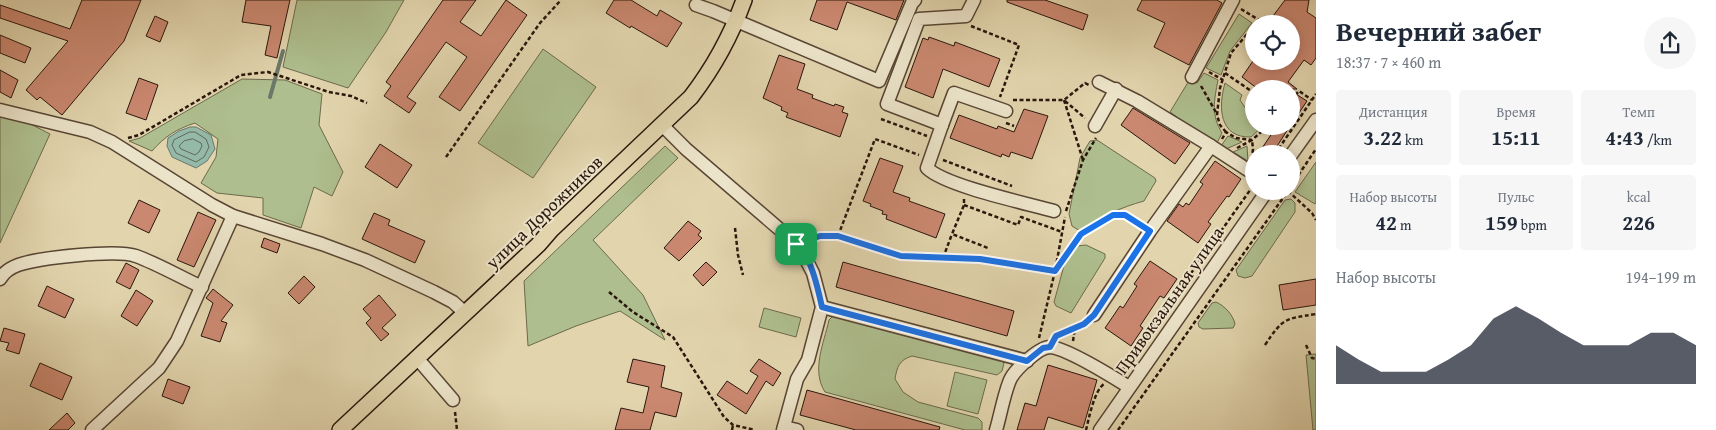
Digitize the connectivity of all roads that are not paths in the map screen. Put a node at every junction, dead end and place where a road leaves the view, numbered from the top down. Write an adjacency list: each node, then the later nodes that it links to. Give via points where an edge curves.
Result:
1 (744, 0): 7 (main road, улица Дорожников)
2 (915, 0): 7 (street, via 879,81)
3 (974, 0): 15 (street, via 966,16 919,19 887,104)
4 (1233, 1): 8 (street)
5 (696, 5): 6 (street)
6 (712, 6): 7 (street)
7 (736, 21): 14 (main road, улица Дорожников, via 708,75)
8 (1195, 72)
9 (1099, 82): 10 (street)
10 (1114, 91): 16 (street); 18 (street)
11 (0, 110): 22 (street, via 90,132 112,142)
12 (1007, 111): 15 (street, via 954,93)
13 (1316, 120): 17 (street)
14 (662, 125): 25 (street, via 796,244 813,273); 26 (main road, улица Дорожников)
15 (942, 125): 21 (street, via 927,168 932,173 970,188)
16 (1096, 132)
17 (1298, 145)
18 (1213, 148): 19 (street); 27 (street, via 1150,231)
19 (1245, 169)
20 (1261, 200): 30 (street, Привокзальная улица)
21 (1054, 211)
22 (233, 216): 24 (street); 26 (street, via 365,260 453,302)
23 (0, 279): 24 (street, via 16,266 35,260 119,252 135,256)
24 (202, 287): 33 (street, via 177,341 159,368)
25 (822, 307): 29 (street); 32 (street, via 808,360 797,379)
26 (465, 313): 28 (main road, улица Дорожников)
27 (1094, 315)
28 (417, 358): 31 (street); 34 (main road, улица Дорожников)
29 (1027, 361): 30 (street, via 1047,348 1070,355); 36 (street, via 1011,378)
30 (1129, 387): 37 (street, Привокзальная улица)
31 (454, 400)
32 (783, 428): 35 (street)
33 (92, 430)
34 (340, 430)
35 (797, 430)
36 (996, 430)
37 (1100, 430)

